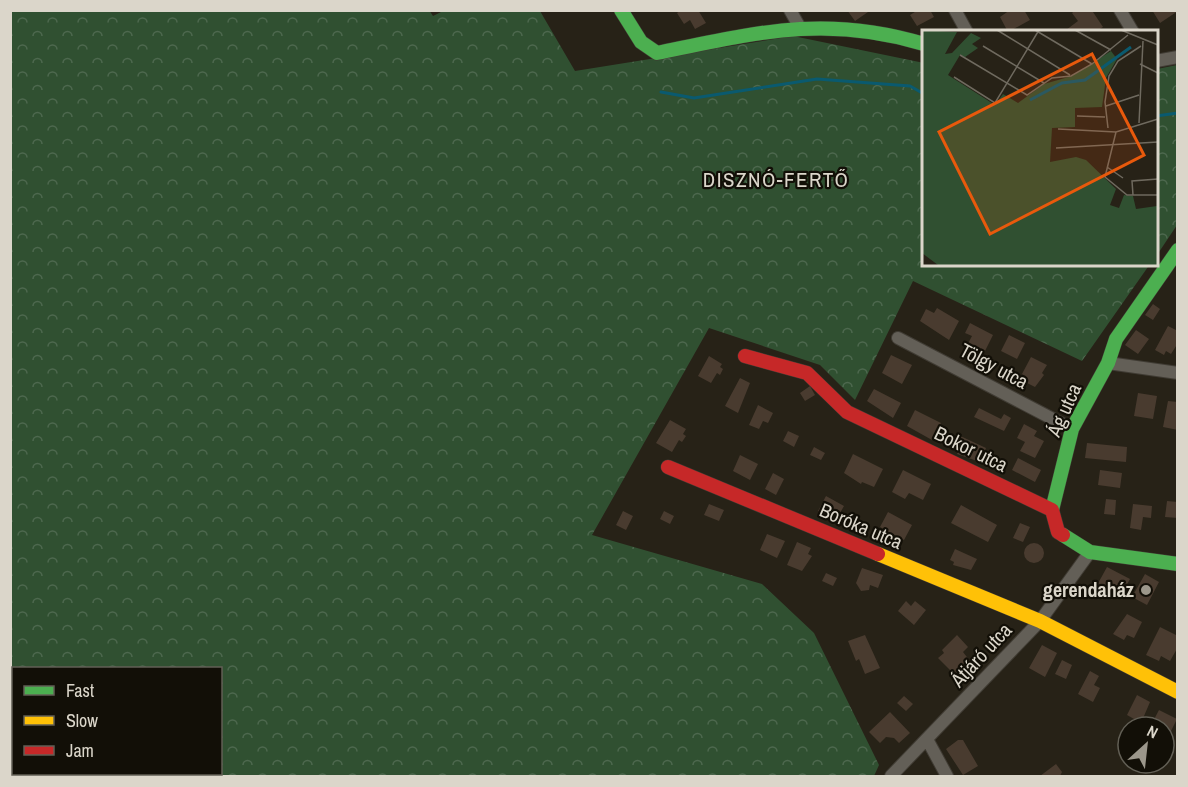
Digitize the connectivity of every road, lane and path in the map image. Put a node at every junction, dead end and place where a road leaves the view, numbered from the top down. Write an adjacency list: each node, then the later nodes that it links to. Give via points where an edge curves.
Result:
1 (621, 10): 5 (street, via 641,42 657,53)
2 (790, 10): 5 (street)
3 (955, 10): 6 (street)
4 (1120, 10): 7 (street)
5 (799, 26): 8 (street, via 865,27)
6 (967, 30)
7 (1132, 30)
8 (922, 43)
9 (1178, 57): 10 (street)
10 (1158, 61)
11 (1178, 250): 14 (street, Ág utca, via 1116,339)
12 (898, 338): 16 (street, Tölgy utca)
13 (745, 356): 18 (street, Bokor utca, via 807,373 847,412)
14 (1108, 363): 15 (street); 16 (street, Ág utca)
15 (1178, 373)
16 (1072, 429): 18 (street, Ág utca)
17 (668, 467): 21 (street, Boróka utca)
18 (1052, 510): 19 (street, via 1058,532)
19 (1090, 552): 20 (street); 21 (street, Átjáró utca)
20 (1178, 564)
21 (1040, 621): 22 (street, Boróka utca); 23 (street, Átjáró utca)
22 (1178, 692)
23 (928, 741): 24 (street, Átjáró utca); 25 (street)
24 (891, 777)
25 (947, 777)

